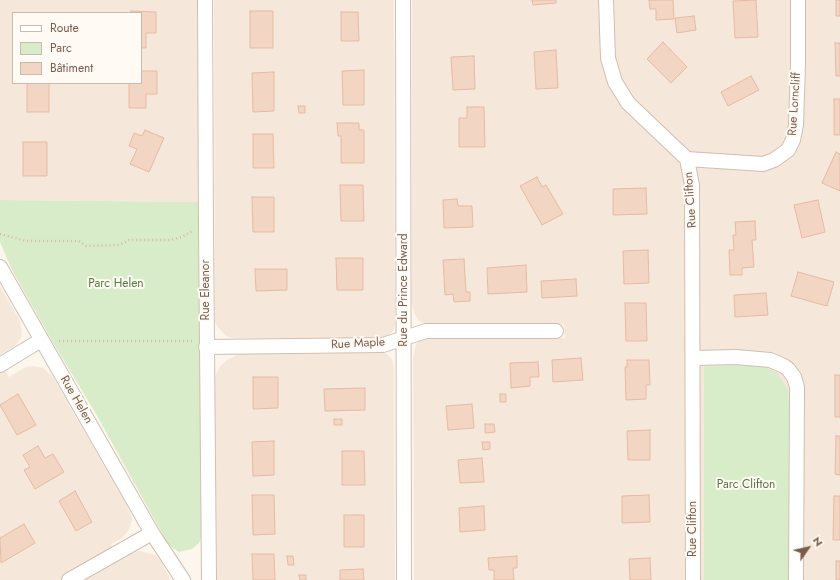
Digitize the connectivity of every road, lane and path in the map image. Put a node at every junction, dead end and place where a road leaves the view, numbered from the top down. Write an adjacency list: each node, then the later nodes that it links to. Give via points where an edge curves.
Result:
1 (205, 0): 12 (street, Rue Eleanor)
2 (403, 0): 10 (street, Rue du Prince Edward)
3 (606, 0): 5 (street, Rue Clifton, via 608,58 618,90 628,103)
4 (798, 0): 5 (street, Rue Lorncliff, via 796,124 788,150 763,164)
5 (687, 159): 13 (street, Rue Clifton, via 692,185)
6 (197, 229): 7 (path, via 171,240 129,240 119,245 86,246 79,241 26,241)
7 (0, 234)
8 (0, 267): 11 (street, Rue Helen)
9 (556, 331): 10 (street, Rue Maple, via 426,330)
10 (404, 338): 12 (street, Rue Maple, via 383,345); 19 (street, Rue du Prince Edward)
11 (48, 341): 12 (path); 14 (street); 15 (street, Rue Helen)
12 (202, 344): 18 (street, Rue Eleanor)
13 (694, 358): 20 (street, Rue Clifton); 21 (street, via 736,357 770,360 784,366 794,377 797,387)
14 (0, 365)
15 (152, 533): 16 (street); 17 (street, Rue Helen)
16 (69, 580)
17 (183, 580)
18 (209, 580)
19 (404, 580)
20 (693, 580)
21 (796, 580)

